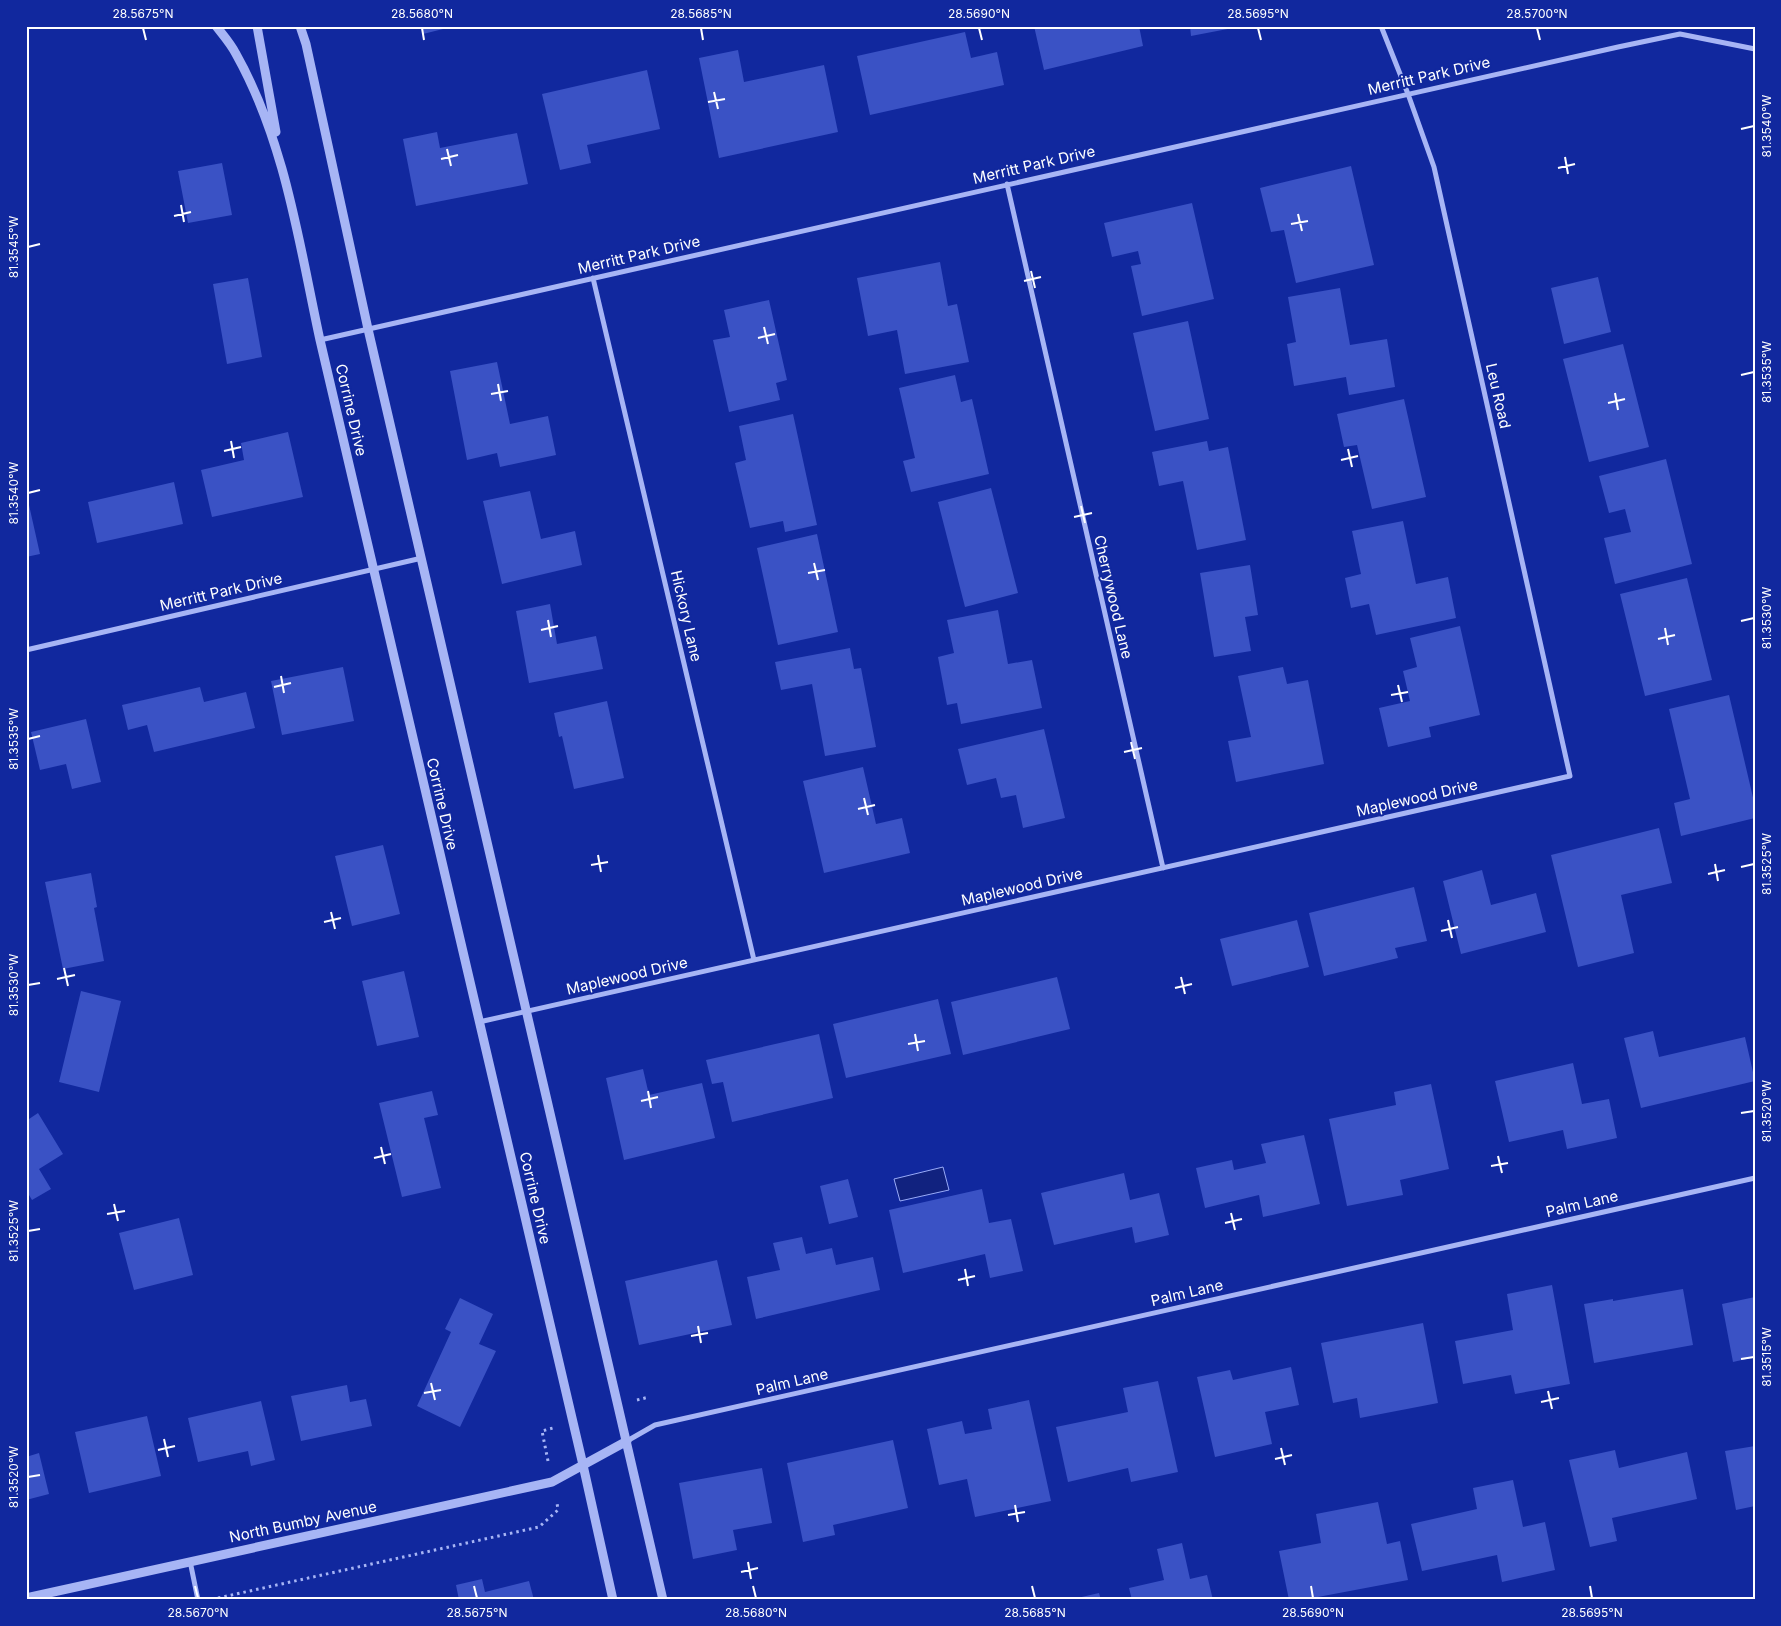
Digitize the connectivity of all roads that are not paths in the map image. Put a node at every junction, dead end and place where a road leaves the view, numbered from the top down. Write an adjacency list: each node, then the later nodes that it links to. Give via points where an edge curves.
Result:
1 (216, 26): 7 (street, Corrine Drive, via 236,52 262,106)
2 (257, 26): 7 (street)
3 (300, 26): 10 (street)
4 (1381, 26): 6 (street, Leu Road)
5 (1755, 49): 6 (street, Merritt Park Drive, via 1680,34)
6 (1408, 94): 8 (street, Merritt Park Drive); 15 (street, Leu Road, via 1434,167)
7 (280, 158): 11 (street, Corrine Drive)
8 (1007, 184): 9 (street, Merritt Park Drive); 16 (street, Cherrywood Lane)
9 (593, 278): 10 (street, Merritt Park Drive); 17 (street, Hickory Lane)
10 (368, 329): 11 (street, Merritt Park Drive); 12 (street)
11 (320, 340): 13 (street, Corrine Drive)
12 (422, 558): 13 (street, Merritt Park Drive); 18 (street)
13 (374, 569): 14 (street, Merritt Park Drive); 19 (street, Corrine Drive)
14 (26, 650)
15 (1570, 776): 16 (street, Maplewood Drive)
16 (1162, 868): 17 (street, Maplewood Drive)
17 (754, 960): 18 (street, Maplewood Drive)
18 (527, 1011): 19 (street, Maplewood Drive); 21 (street)
19 (479, 1022): 22 (street, Corrine Drive)
20 (1755, 1178): 21 (street, Palm Lane, via 655,1425)
21 (627, 1441): 22 (street, North Bumby Avenue); 27 (street)
22 (584, 1465): 23 (street, North Bumby Avenue, via 552,1482); 26 (street, Corrine Drive)
23 (190, 1561): 24 (street, North Bumby Avenue); 25 (street)
24 (26, 1598)
25 (198, 1600)
26 (613, 1600)
27 (663, 1600)

